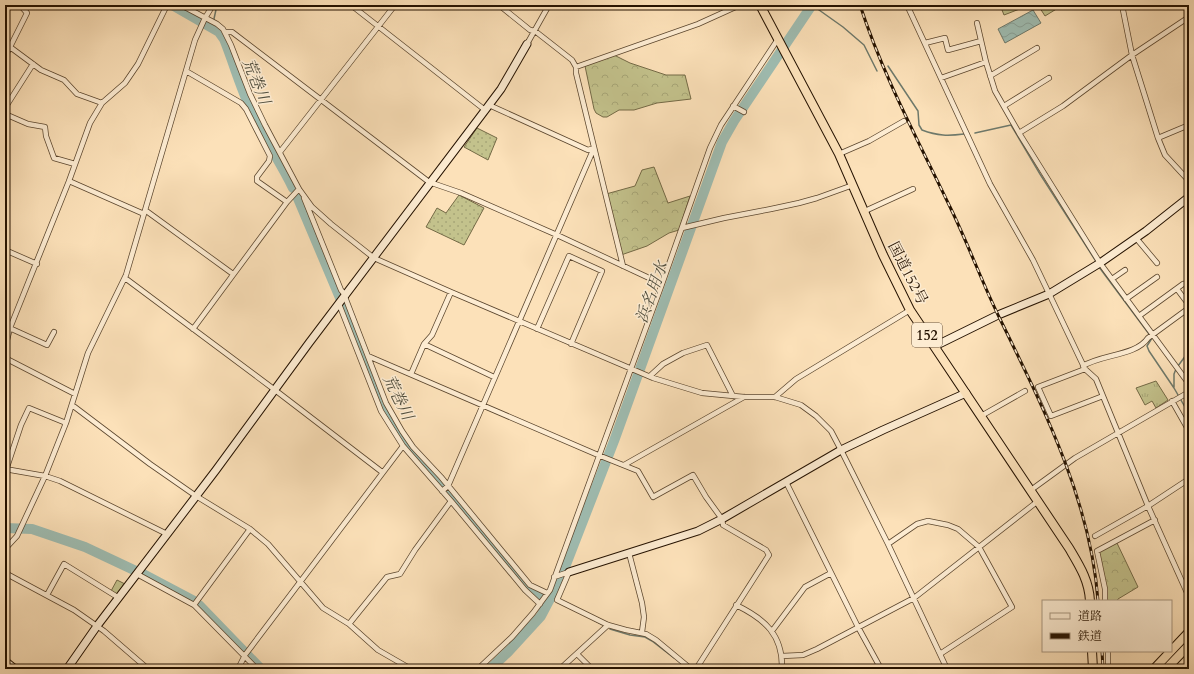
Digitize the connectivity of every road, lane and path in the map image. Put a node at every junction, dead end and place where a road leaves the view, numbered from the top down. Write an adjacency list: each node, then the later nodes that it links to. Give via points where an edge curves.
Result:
1 (20, 5): 23 (street, via 27,13)
2 (167, 5): 35 (street, via 131,75)
3 (181, 5): 14 (street)
4 (213, 5): 14 (street)
5 (351, 5): 16 (street)
6 (394, 5): 16 (street)
7 (499, 5): 17 (street)
8 (549, 5): 17 (street)
9 (740, 5): 29 (street, via 698,24)
10 (760, 5): 20 (highway, 国道152号 / 152)
11 (907, 5): 21 (street)
12 (1122, 5): 25 (street)
13 (1189, 17): 25 (street)
14 (205, 18): 18 (street); 30 (street)
15 (977, 23): 19 (street)
16 (378, 26): 34 (street); 39 (street)
17 (534, 31): 22 (street); 29 (street, via 572,60)
18 (225, 32): 34 (street, via 232,32); 47 (street, via 250,94)
19 (981, 41): 21 (street, via 948,50 945,38); 27 (street)
20 (780, 42): 37 (street); 48 (highway, 国道152号 / 152)
21 (925, 43): 32 (street)
22 (527, 44): 39 (street)
23 (10, 47): 26 (street); 28 (street)
24 (1037, 48): 31 (street)
25 (1132, 55): 44 (street, via 1063,106); 45 (street)
26 (5, 56)
27 (986, 62): 31 (street); 32 (street)
28 (33, 64): 35 (street, via 64,80 77,94); 38 (street)
29 (576, 67): 46 (street)
30 (186, 71): 58 (street, via 237,100 246,109 270,156 257,181); 60 (street)
31 (990, 76): 36 (street, via 995,92)
32 (941, 78): 79 (street, via 990,184)
33 (1049, 78): 36 (street)
34 (321, 99): 47 (street); 52 (street)
35 (102, 103): 49 (street, via 90,124)
36 (1004, 106): 44 (street)
37 (735, 107): 40 (street); 61 (street, via 721,126 710,148)
38 (5, 108)
39 (487, 108): 46 (street, via 588,150); 52 (street)
40 (744, 112)
41 (5, 114): 49 (street, via 28,124 45,127 54,158)
42 (904, 121): 48 (street)
43 (1189, 125): 45 (street)
44 (1019, 133): 68 (street)
45 (1158, 138): 51 (street, via 1165,155)
46 (594, 148): 62 (street); 69 (street)
47 (280, 152): 54 (street)
48 (839, 154): 53 (highway, 国道152号 / 152)
49 (75, 164): 50 (street)
50 (69, 181): 60 (street); 67 (street)
51 (1189, 181)
52 (432, 182): 62 (street); 65 (street)
53 (853, 185): 59 (highway, 国道152号 / 152); 61 (street, via 799,203)
54 (299, 189): 56 (street); 58 (street)
55 (913, 189): 59 (street)
56 (302, 194): 65 (street, via 318,213); 81 (street)
57 (1189, 196): 63 (street)
58 (287, 202): 71 (street)
59 (865, 211): 83 (highway, 国道152号 / 152)
60 (145, 212): 71 (street); 73 (street)
61 (684, 228): 75 (street)
62 (556, 235): 69 (street); 85 (street)
63 (1136, 238): 66 (street); 68 (street)
64 (5, 250): 67 (street)
65 (374, 258): 78 (street); 81 (street)
66 (1157, 263)
67 (36, 264): 87 (street)
68 (1098, 264): 74 (street); 79 (street)
69 (622, 266): 75 (street)
70 (1125, 270): 74 (street)
71 (233, 274): 88 (street)
72 (1157, 277): 80 (street)
73 (125, 278): 88 (street); 108 (street, via 88,353)
74 (1112, 279): 80 (street)
75 (662, 284): 99 (street)
76 (1183, 284): 77 (street)
77 (1177, 288): 82 (street); 84 (street)
78 (451, 292): 85 (street); 92 (street, via 432,335)
79 (1049, 294): 94 (street, via 998,315); 98 (street)
80 (1126, 299): 84 (street)
81 (343, 300): 96 (street); 104 (street); 120 (street, via 381,411)
82 (1189, 306): 91 (street)
83 (910, 310): 94 (highway, 国道152号 / 152); 112 (street, via 801,376)
84 (1138, 316): 91 (street)
85 (520, 322): 89 (street); 102 (street)
86 (5, 326): 87 (street)
87 (10, 328): 90 (street, via 47,345); 95 (street)
88 (193, 329): 104 (street)
89 (536, 329): 93 (street); 93 (street, via 569,256 602,271)
90 (54, 332)
91 (1151, 336): 98 (street, via 1143,345 1096,359); 103 (street)
92 (424, 344): 100 (street); 102 (street)
93 (571, 344): 99 (street)
94 (935, 346): 107 (highway, 国道152号 / 152)
95 (5, 348)
96 (368, 356): 100 (street); 129 (street, via 386,404 402,431)
97 (5, 358): 108 (street)
98 (1084, 367): 110 (street, via 1096,379); 110 (street, via 1038,387 1051,416)
99 (632, 370): 101 (street); 122 (street)
100 (410, 374): 115 (street)
101 (650, 376): 109 (street, via 702,393); 109 (street, via 663,364 683,353 707,345)
102 (494, 377): 115 (street)
103 (1189, 384)
104 (275, 390): 125 (street); 131 (street)
105 (1025, 391): 116 (street)
106 (1189, 392): 113 (street)
107 (966, 393): 116 (highway, 国道152号 / 152); 121 (street)
108 (75, 394): 114 (street)
109 (733, 396): 111 (street)
110 (1103, 396): 119 (street)
111 (744, 397): 112 (street); 123 (street)
112 (774, 397): 121 (street, via 801,405 816,416 831,431)
113 (1174, 400): 118 (street); 119 (street)
114 (72, 405): 117 (street); 131 (street)
115 (483, 405): 122 (street); 129 (street)
116 (981, 416): 130 (highway, 国道152号 / 152)
117 (66, 422): 124 (street, via 28,408); 126 (street)
118 (1189, 431)
119 (1117, 433): 130 (street, via 1060,468); 134 (street)
120 (402, 446): 125 (street); 129 (street)
121 (841, 450): 128 (street); 140 (street)
122 (600, 456): 123 (street); 148 (street)
123 (624, 465): 135 (street, via 638,470 653,497 693,475)
124 (6, 470): 126 (street)
125 (382, 472): 149 (street)
126 (45, 476): 138 (street); 142 (street, via 22,527)
127 (1189, 479): 134 (street)
128 (786, 482): 135 (street); 146 (street)
129 (444, 489): 132 (street); 150 (street, via 530,585)
130 (1031, 490): 133 (highway, 国道152号 / 152)
131 (196, 496): 137 (street); 138 (street)
132 (451, 501): 157 (street, via 525,590); 160 (street, via 400,574 387,577)
133 (1038, 501): 141 (street); 155 (highway, 国道152号 / 152, via 1083,572)
134 (1148, 506): 136 (street); 139 (street)
135 (722, 519): 143 (street, via 698,531); 159 (street, via 723,525 766,550 769,556)
136 (1155, 520): 152 (street); 156 (street, via 1097,550)
137 (250, 529): 149 (street, via 268,544); 158 (street)
138 (167, 534): 147 (street)
139 (1095, 536)
140 (888, 544): 141 (street, via 916,524 928,521 958,529); 154 (street)
141 (979, 547): 154 (street); 173 (street, via 1012,607)
142 (5, 548)
143 (629, 553): 144 (street); 165 (street, via 644,617)
144 (569, 572): 148 (street); 161 (street, via 557,600)
145 (5, 573): 151 (street)
146 (831, 573): 163 (street); 164 (street, via 805,587)
147 (137, 574): 153 (street); 158 (street)
148 (554, 576): 150 (street)
149 (301, 581): 160 (street, via 323,608); 174 (street)
150 (547, 593): 157 (street)
151 (47, 595): 153 (street, via 64,564); 162 (street)
152 (1189, 597)
153 (119, 598): 162 (street)
154 (914, 598): 163 (street); 173 (street)
155 (1090, 600)
156 (1105, 600)
157 (540, 604): 183 (street, via 512,637)
158 (194, 605): 174 (street)
159 (736, 605): 164 (street, via 756,616); 187 (street)
160 (349, 624): 182 (street, via 378,650)
161 (608, 625): 165 (street); 172 (street)
162 (97, 626): 178 (street); 179 (street)
163 (858, 627): 175 (street, via 803,655); 189 (street)
164 (772, 631): 175 (street)
165 (642, 632): 186 (street, via 656,640)
166 (1189, 632): 168 (highway)
167 (1189, 645): 194 (highway)
168 (1172, 650)
169 (1092, 652): 191 (highway)
170 (1108, 652): 192 (street)
171 (1170, 652): 193 (highway)
172 (577, 654): 184 (street); 185 (street)
173 (940, 654): 190 (street)
174 (246, 655): 180 (street); 181 (street)
175 (782, 656): 188 (street)
176 (5, 662): 177 (street)
177 (15, 669)
178 (67, 669)
179 (148, 669)
180 (238, 669)
181 (257, 669)
182 (411, 669)
183 (478, 669)
184 (560, 669)
185 (592, 669)
186 (691, 669)
187 (696, 669)
188 (782, 669)
189 (881, 669)
190 (947, 669)
191 (1093, 669)
192 (1108, 669)
193 (1154, 669)
194 (1166, 669)

